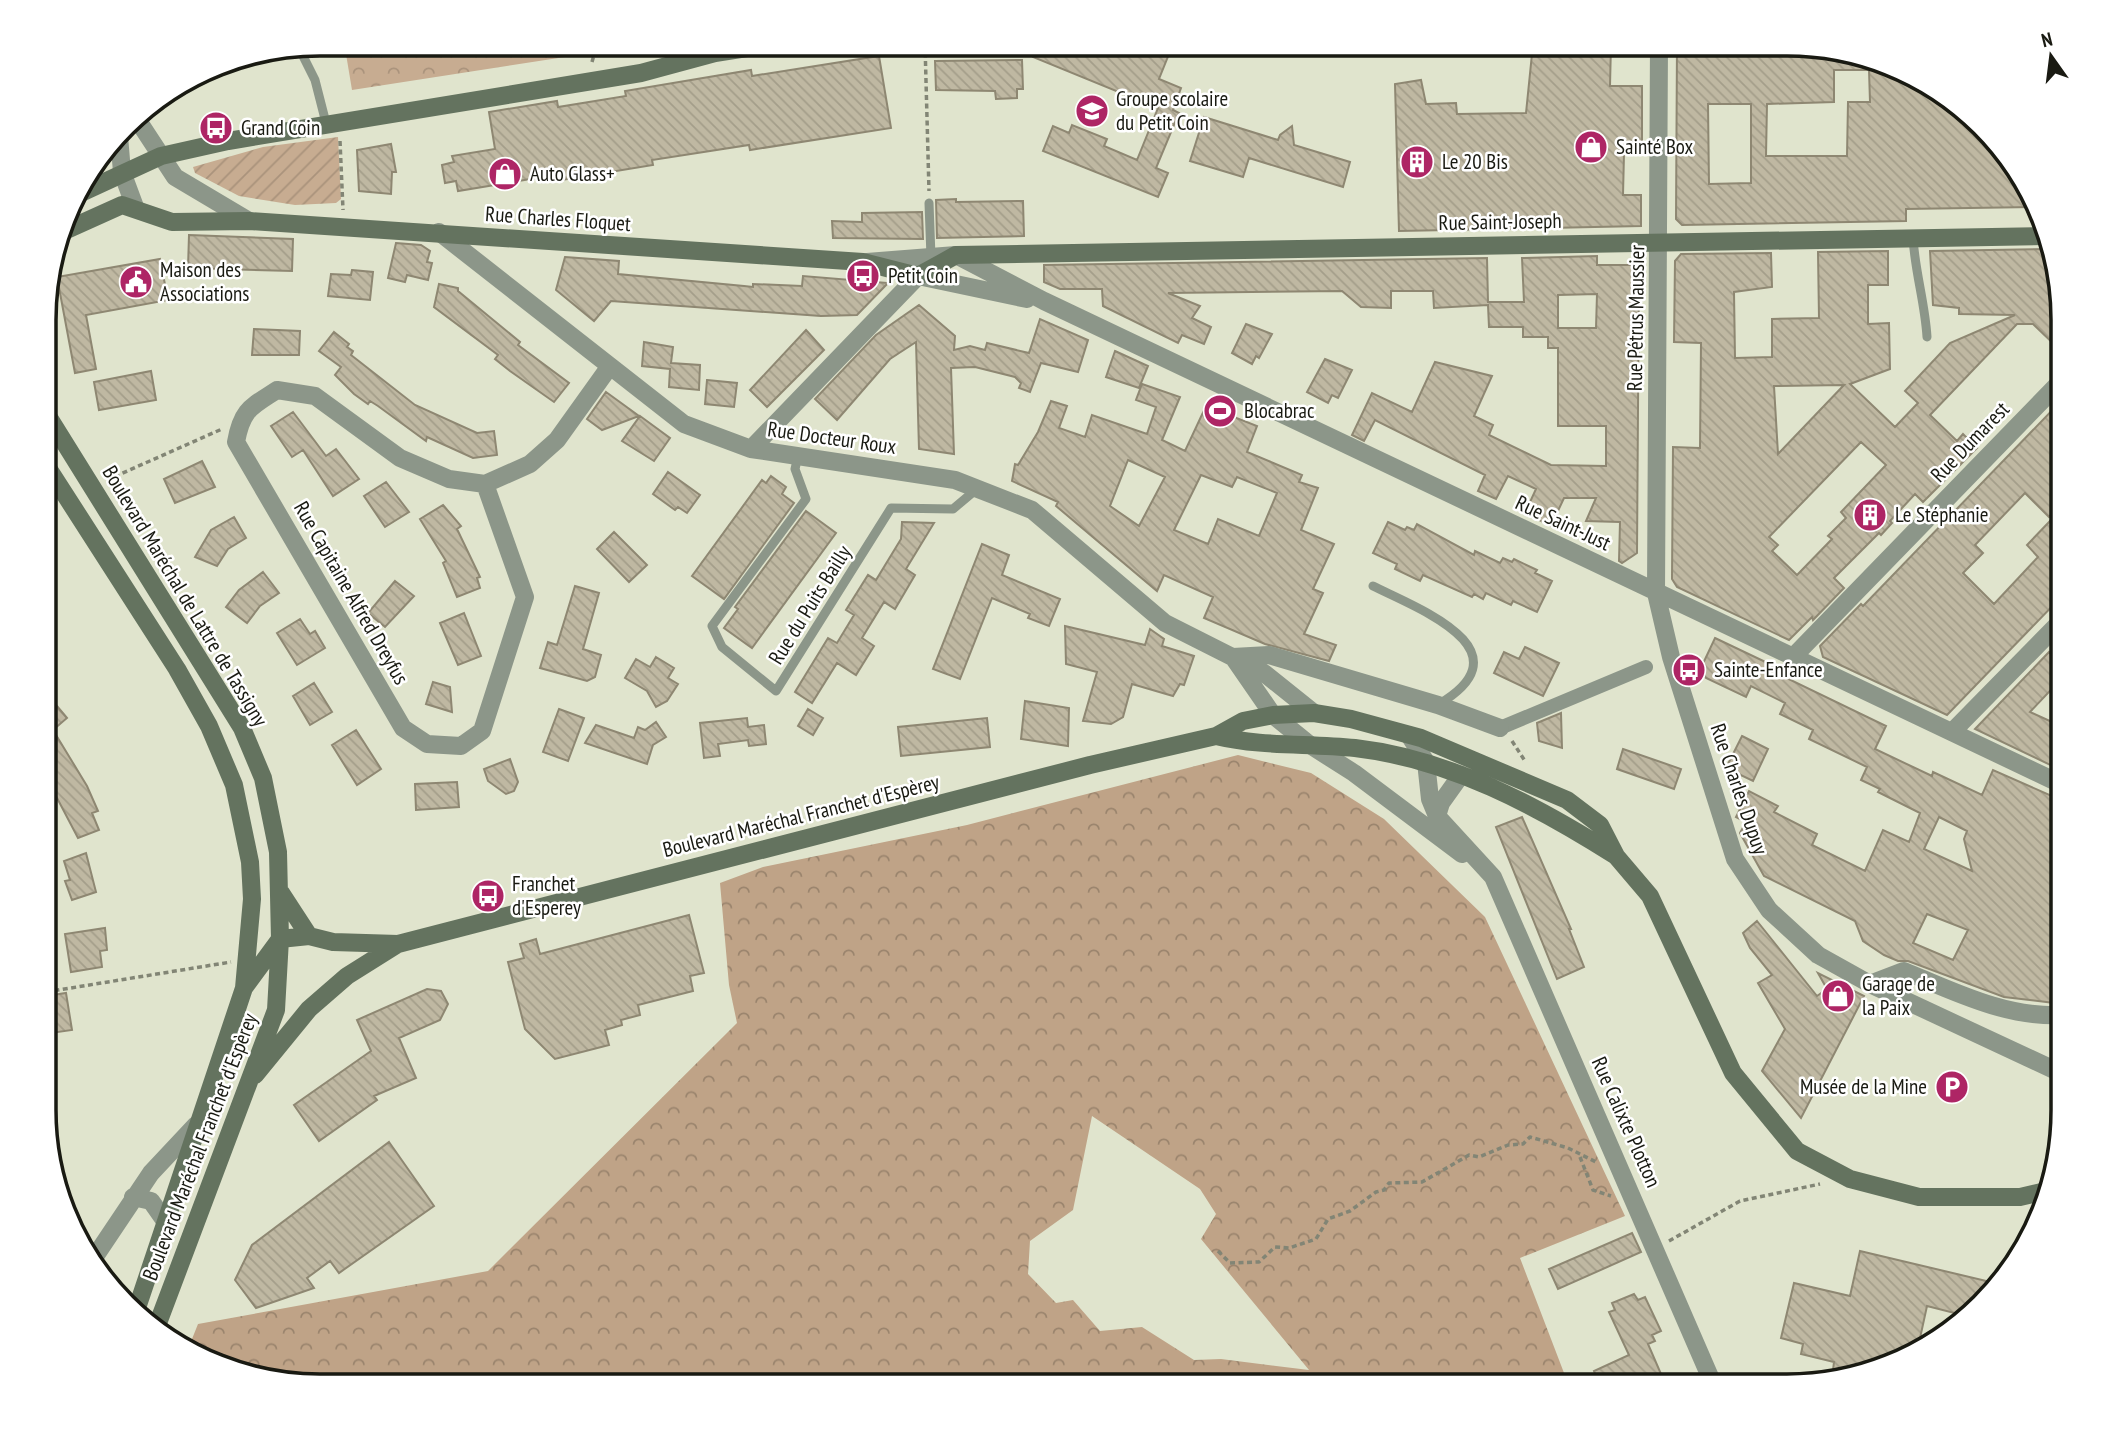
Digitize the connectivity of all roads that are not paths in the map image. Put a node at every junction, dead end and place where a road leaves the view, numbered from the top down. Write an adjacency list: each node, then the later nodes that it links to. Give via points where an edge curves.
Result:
1 (704, 56): 4 (main road, via 641,74)
2 (1659, 56): 17 (street, Rue Pétrus Maussier)
3 (303, 57): 4 (lane)
4 (332, 122): 7 (main road)
5 (141, 125): 7 (street, Rue Charles Floquet)
6 (120, 147): 8 (street)
7 (161, 156): 8 (main road); 12 (street, Rue Charles Floquet, via 175,177)
8 (122, 172): 9 (main road); 11 (street)
9 (90, 190)
10 (929, 203): 19 (lane)
11 (135, 207): 12 (main road, Rue Charles Floquet, via 172,222); 13 (main road, via 122,205)
12 (249, 221): 14 (main road, Rue Charles Floquet)
13 (73, 227)
14 (439, 232): 20 (main road, Rue Charles Floquet); 24 (street, Rue Docteur Roux)
15 (2037, 236): 16 (main road, Rue Saint-Joseph)
16 (1913, 238): 17 (main road, Rue Saint-Joseph); 23 (lane)
17 (1660, 242): 18 (main road, Rue Saint-Joseph); 33 (street, Rue Pétrus Maussier)
18 (956, 255): 19 (street, Rue Charles Floquet); 21 (main road); 22 (street, Rue Saint-Just)
19 (931, 257): 20 (street, Rue Charles Floquet)
20 (863, 262): 21 (main road, Rue Charles Floquet)
21 (918, 276): 22 (street, Rue Saint-Just); 27 (street)
22 (1044, 301): 33 (street, Rue Saint-Just)
23 (1927, 337)
24 (610, 366): 27 (street, Rue Docteur Roux, via 684,424); 29 (street, via 556,440 530,464)
25 (2051, 391): 36 (street, Rue Dumarest)
26 (56, 428): 52 (main road, Boulevard Maréchal de Lattre de Tassigny, via 242,728 272,811)
27 (751, 449): 28 (street, Rue Docteur Roux)
28 (798, 456): 30 (street, Rue Docteur Roux, via 955,480); 30 (lane, Rue du Puits Bailly, via 795,469 806,499 712,626 722,647 776,691 891,508 953,509)
29 (485, 484): 29 (street, Rue Capitaine Alfred Dreyfus, via 449,479 400,458 315,396 277,390 246,409 240,421 236,442 403,728 427,744 461,746 482,731 525,597)
30 (978, 488): 35 (street, Rue Docteur Roux, via 1032,510 1165,623)
31 (56, 493): 57 (main road, via 177,669 209,726 234,785 250,862 252,899)
32 (1373, 586): 38 (lane, via 1452,626 1469,647 1470,674 1465,686)
33 (1656, 593): 36 (street, Rue Saint-Just); 56 (street, Rue Charles Dupuy, via 1671,657 1735,859 1769,909 1818,956)
34 (2051, 631): 42 (street)
35 (1233, 657): 38 (street, via 1269,655); 39 (street, Rue Docteur Roux, via 1264,673); 40 (street, Rue Docteur Roux)
36 (1793, 657): 42 (street, Rue Saint-Just)
37 (1646, 667): 41 (street)
38 (1438, 705): 41 (street)
39 (1314, 713): 40 (main road, Boulevard Maréchal Franchet d'Espèrey); 43 (main road, Boulevard Maréchal Franchet d'Espèrey)
40 (1273, 715): 44 (main road, Boulevard Maréchal Franchet d'Espèrey, via 1243,721); 45 (street, Rue Docteur Roux)
41 (1500, 728)
42 (1952, 731): 48 (street, Rue Saint-Just)
43 (1409, 735): 46 (street, Rue Calixte Plotton); 50 (main road, Boulevard Maréchal Franchet d'Espèrey, via 1567,800 1600,825)
44 (1216, 736): 45 (main road, Boulevard Maréchal Franchet d'Espèrey, via 1247,743); 55 (main road, Boulevard Maréchal Franchet d'Espèrey)
45 (1310, 744): 46 (main road, Boulevard Maréchal Franchet d'Espèrey); 51 (street, Rue Calixte Plotton)
46 (1426, 762): 47 (main road, Boulevard Maréchal Franchet d'Espèrey); 49 (street, Rue Calixte Plotton)
47 (1461, 775): 49 (street); 50 (main road, Boulevard Maréchal Franchet d'Espèrey, via 1552,815)
48 (2051, 779)
49 (1437, 816): 51 (street, Rue Calixte Plotton)
50 (1616, 856): 62 (main road, Boulevard Maréchal Franchet d'Espèrey, via 1650,896 1733,1073 1797,1151 1846,1178 1919,1197 2020,1197)
51 (1493, 877): 68 (street, Rue Calixte Plotton)
52 (281, 893): 53 (main road); 54 (main road, Boulevard Maréchal Franchet d'Espèrey)
53 (309, 936): 54 (main road); 55 (main road, via 333,942)
54 (280, 939): 57 (main road); 60 (main road, Boulevard Maréchal Franchet d'Espèrey, via 276,1010)
55 (398, 944): 60 (main road, via 347,976 309,1009)
56 (1870, 984): 58 (street, via 1904,971 2005,1010); 59 (street, Rue Charles Dupuy)
57 (244, 988): 61 (main road, Boulevard Maréchal Franchet d'Espèrey)
58 (2051, 1016)
59 (2051, 1068)
60 (244, 1089): 67 (main road, Boulevard Maréchal Franchet d'Espèrey)
61 (196, 1125): 63 (street); 64 (main road, Boulevard Maréchal Franchet d'Espèrey)
62 (2038, 1193)
63 (133, 1197): 64 (street, via 151,1201); 65 (street)
64 (165, 1221): 66 (main road, Boulevard Maréchal Franchet d'Espèrey)
65 (97, 1253)
66 (139, 1302)
67 (159, 1320)
68 (1709, 1374)

